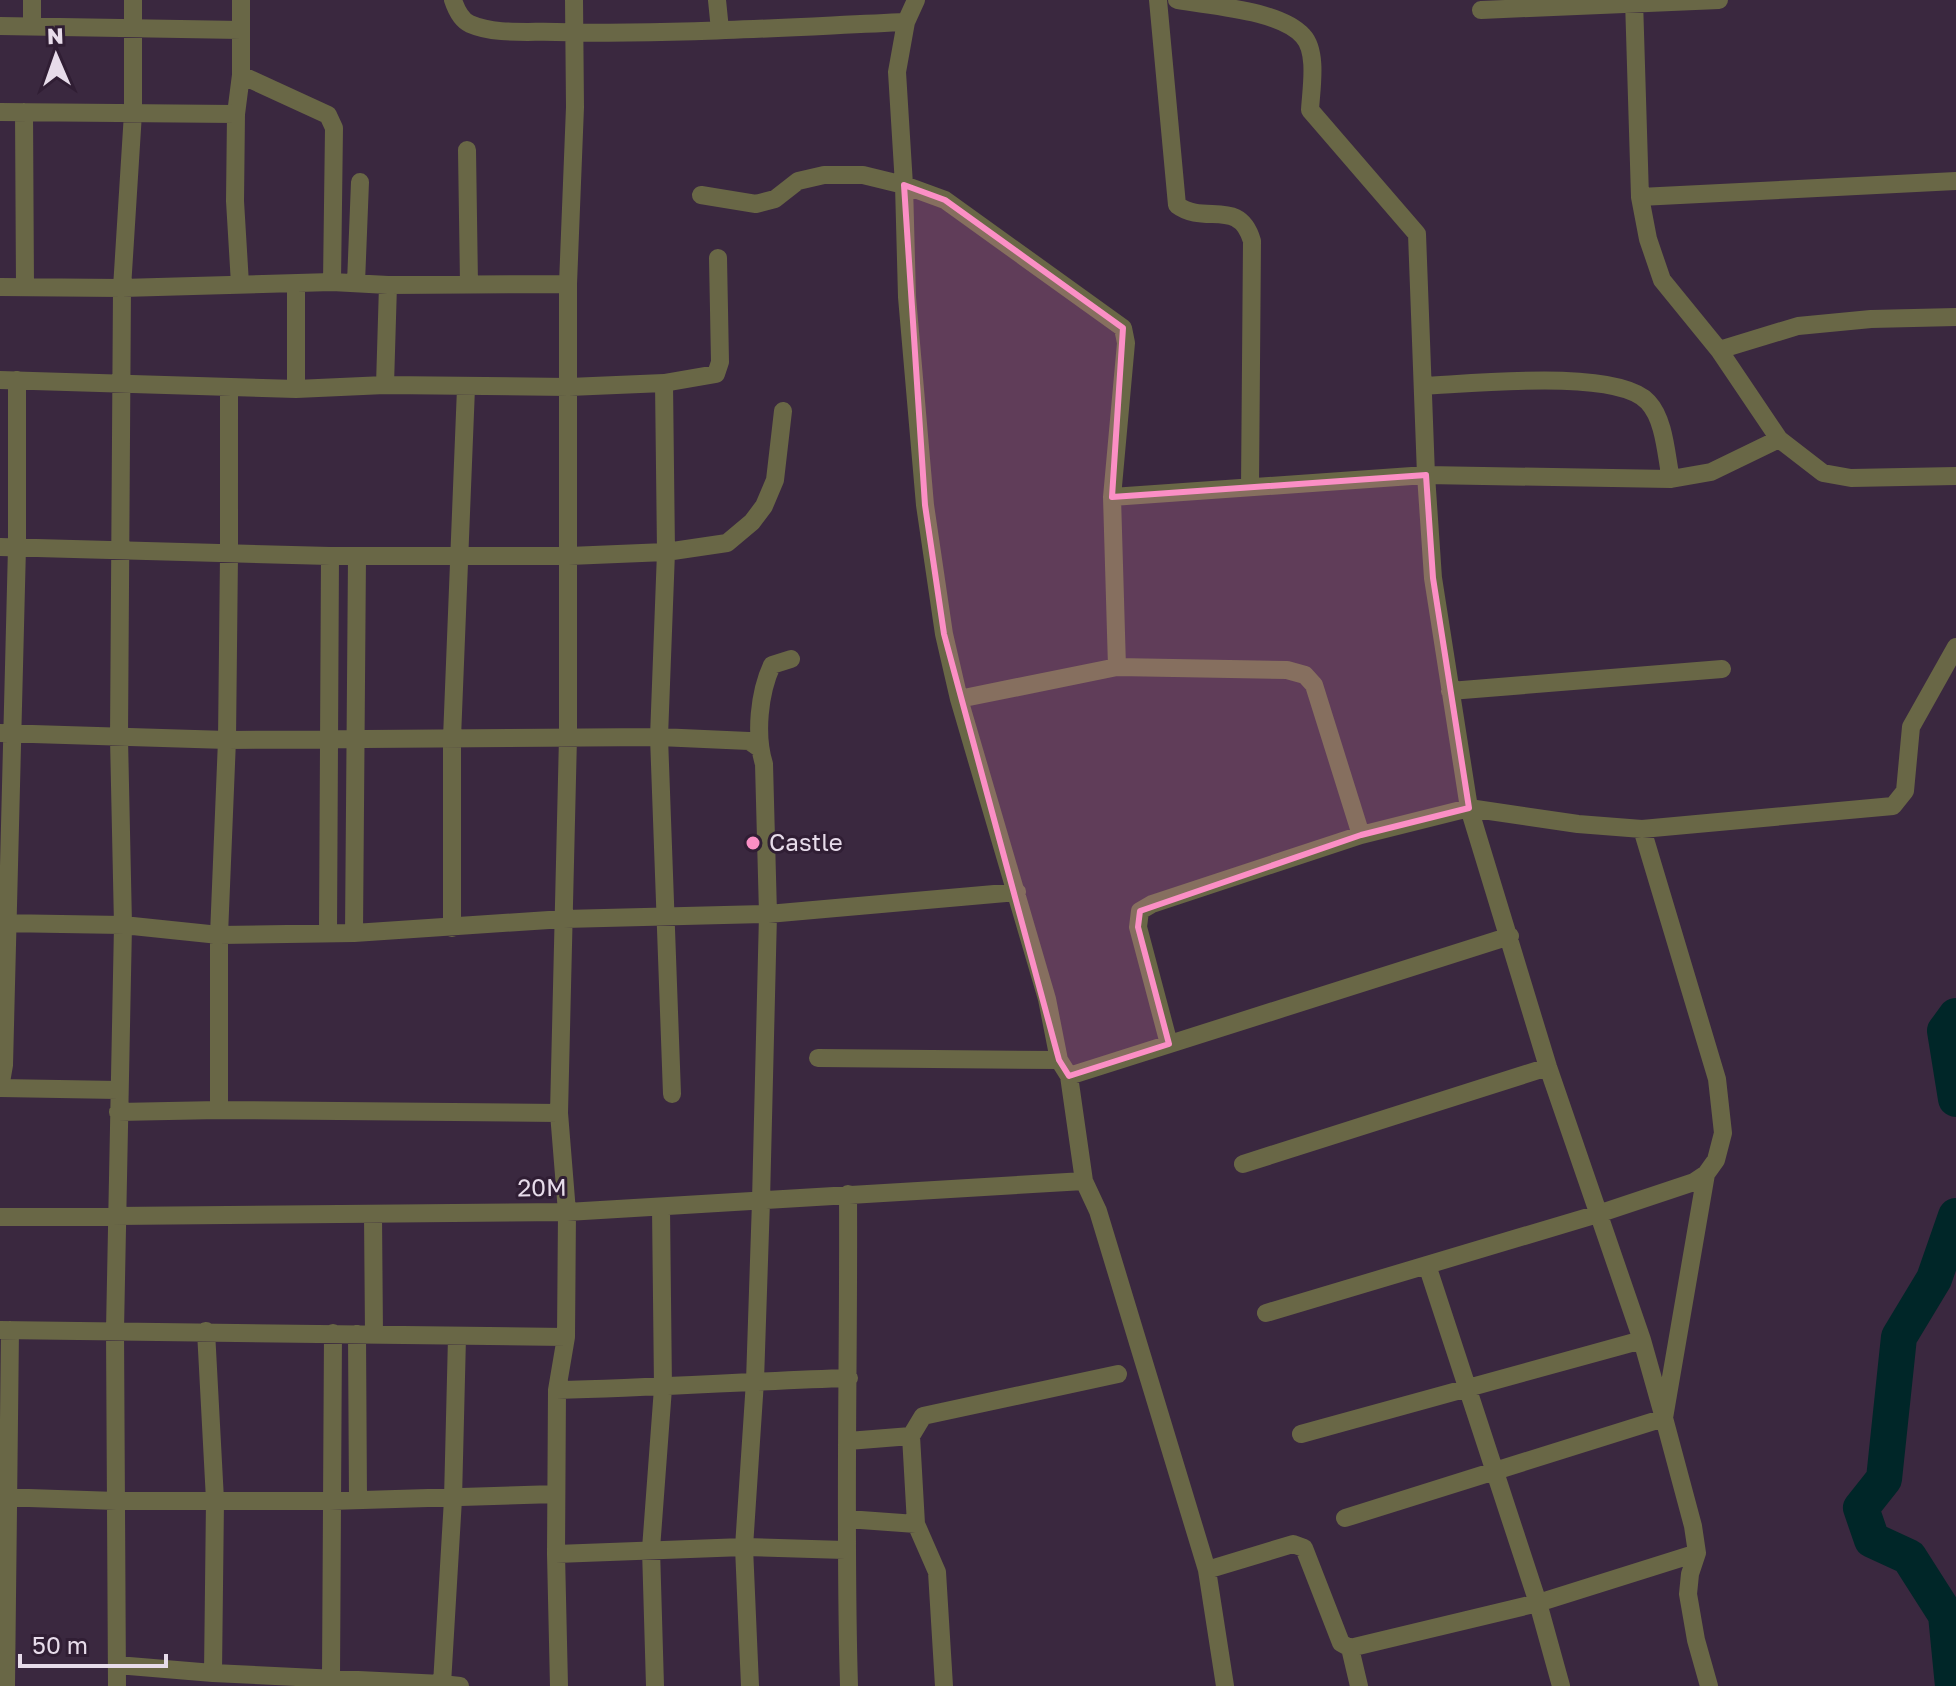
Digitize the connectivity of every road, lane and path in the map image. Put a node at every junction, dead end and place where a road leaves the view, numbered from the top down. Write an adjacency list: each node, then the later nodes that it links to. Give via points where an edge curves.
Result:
1 (32, 0): 15 (street)
2 (133, 0): 16 (street)
3 (241, 0): 17 (street)
4 (453, 0): 19 (street, via 469,24)
5 (574, 0): 19 (street)
6 (717, 0): 18 (street)
7 (916, 0): 13 (street)
8 (1158, 0): 58 (street, via 1177,205 1186,212 1237,216 1252,241)
9 (1177, 0): 48 (street, via 1263,16 1305,37 1311,56 1310,110 1417,234)
10 (1719, 0): 11 (street)
11 (1634, 2): 12 (street); 30 (street)
12 (1481, 10)
13 (906, 22): 18 (street); 28 (street, via 897,72)
14 (0, 26): 15 (street)
15 (32, 26): 16 (street)
16 (133, 28): 17 (street); 23 (street)
17 (241, 30): 20 (street)
18 (720, 30): 19 (street)
19 (575, 32): 36 (street)
20 (241, 75): 24 (street); 32 (street, via 328,115 334,128)
21 (0, 112): 22 (street)
22 (24, 112): 23 (street); 40 (street)
23 (133, 113): 24 (street); 41 (street)
24 (236, 114): 34 (street)
25 (467, 150): 35 (street)
26 (1956, 181): 30 (street)
27 (360, 182): 33 (street)
28 (904, 185): 29 (street, via 863,175 824,175 798,181 775,199 756,204); 59 (street, via 945,200 1123,328); 73 (street, via 907,297 925,505)
29 (701, 195)
30 (1640, 197): 43 (street, via 1662,280)
31 (718, 258): 45 (street, via 716,374)
32 (332, 282): 33 (street); 37 (street)
33 (356, 283): 38 (street)
34 (240, 284): 37 (street); 41 (street)
35 (469, 284): 36 (street); 38 (street)
36 (568, 284): 50 (street)
37 (296, 285): 52 (street)
38 (388, 285): 47 (street)
39 (0, 287): 40 (street)
40 (25, 287): 41 (street)
41 (122, 288): 46 (street)
42 (1956, 317): 43 (street, via 1798,326)
43 (1719, 350): 54 (street)
44 (9, 380): 46 (street); 60 (street)
45 (664, 383): 50 (street); 62 (street)
46 (122, 384): 49 (street); 61 (street)
47 (385, 385): 51 (street); 52 (street)
48 (1423, 386): 55 (street); 57 (street, via 1571,381 1639,394 1659,421)
49 (229, 387): 52 (street); 63 (street)
50 (569, 387): 51 (street); 67 (street)
51 (466, 388): 64 (street)
52 (296, 389)
53 (783, 411): 62 (street, via 775,480 752,522 727,543)
54 (1779, 439): 56 (street, via 1823,473 1851,478); 57 (street, via 1711,472)
55 (1426, 475): 57 (street); 58 (street); 72 (street, via 1433,578)
56 (1956, 476)
57 (1671, 479)
58 (1250, 487): 59 (street)
59 (1112, 497): 70 (street)
60 (8, 547): 61 (street); 74 (street)
61 (121, 548): 63 (street); 77 (street)
62 (666, 552): 67 (street); 76 (street)
63 (229, 554): 65 (street); 81 (street)
64 (457, 555): 66 (street); 67 (street); 79 (street)
65 (330, 556): 66 (street); 80 (street)
66 (357, 556): 78 (street)
67 (569, 556): 75 (street)
68 (1956, 647): 84 (street, via 1911,727 1905,791 1893,806)
69 (791, 659): 82 (street, via 772,665 764,683)
70 (1117, 667): 73 (street); 85 (street, via 1287,670 1305,675 1314,685)
71 (1722, 669): 72 (street)
72 (1450, 691): 83 (street)
73 (959, 699): 86 (street)
74 (6, 733): 77 (street); 90 (street)
75 (568, 737): 76 (street); 79 (street); 89 (street)
76 (659, 737): 82 (street, via 749,741); 88 (street)
77 (119, 738): 81 (street); 91 (street)
78 (356, 738): 79 (street); 80 (street); 94 (street)
79 (452, 738): 92 (street)
80 (330, 739): 81 (street); 93 (street)
81 (227, 740): 95 (street)
82 (759, 748): 87 (street, via 764,764)
83 (1469, 808): 84 (street); 85 (street); 96 (street)
84 (1642, 829): 107 (street, via 1717,1079 1723,1133)
85 (1361, 835): 97 (street, via 1140,911 1138,927)
86 (1017, 892): 87 (street); 100 (street)
87 (768, 914): 88 (street); 110 (street)
88 (664, 915): 89 (street); 102 (street)
89 (564, 919): 92 (street); 105 (street)
90 (3, 922): 91 (street); 101 (street, via 0,1088)
91 (123, 925): 95 (street); 101 (street)
92 (452, 928): 94 (street)
93 (328, 932): 94 (street); 95 (street)
94 (354, 933)
95 (219, 935): 103 (street)
96 (1510, 936): 97 (street); 99 (street)
97 (1169, 1044): 100 (street)
98 (818, 1058): 100 (street)
99 (1548, 1067): 106 (street); 113 (street)
100 (1064, 1068): 108 (street)
101 (118, 1090): 104 (street)
102 (672, 1094)
103 (219, 1110): 104 (street); 105 (street)
104 (118, 1112): 116 (street)
105 (559, 1113): 112 (street)
106 (1243, 1164)
107 (1706, 1174): 113 (street); 133 (street)
108 (1084, 1181): 109 (street, 20M); 153 (street, via 1098,1211)
109 (848, 1194): 110 (street, 20M); 128 (street)
110 (761, 1201): 111 (street, 20M); 129 (street)
111 (661, 1208): 112 (street, 20M); 131 (street)
112 (567, 1212): 114 (street, 20M); 125 (street)
113 (1598, 1214): 117 (street); 126 (street)
114 (373, 1215): 116 (street, 20M); 123 (street)
115 (0, 1217): 116 (street, 20M)
116 (117, 1217): 120 (street)
117 (1427, 1265): 118 (street); 130 (street)
118 (1266, 1313)
119 (5, 1330): 120 (street); 139 (street)
120 (115, 1330): 121 (street); 143 (street)
121 (206, 1331): 122 (street); 141 (street)
122 (333, 1333): 123 (street); 144 (street)
123 (366, 1334): 124 (street); 142 (street)
124 (457, 1337): 125 (street); 140 (street)
125 (566, 1337): 132 (street)
126 (1642, 1340): 130 (street); 133 (street)
127 (1118, 1374): 135 (street, via 923,1416)
128 (849, 1378): 129 (street); 136 (street)
129 (755, 1381): 131 (street); 148 (street)
130 (1467, 1386): 134 (street); 137 (street)
131 (663, 1388): 132 (street); 149 (street)
132 (557, 1390): 138 (street)
133 (1664, 1418): 137 (street); 151 (street)
134 (1301, 1434)
135 (911, 1436): 136 (street); 147 (street)
136 (848, 1441): 146 (street)
137 (1495, 1471): 145 (street); 154 (street)
138 (556, 1494): 140 (street); 152 (street)
139 (5, 1497): 143 (street); 161 (street)
140 (453, 1499): 142 (street); 160 (street)
141 (215, 1500): 143 (street); 144 (street); 157 (street)
142 (358, 1500): 144 (street)
143 (116, 1501): 156 (street)
144 (330, 1501): 158 (street)
145 (1345, 1518)
146 (847, 1519): 147 (street); 150 (street)
147 (916, 1524): 167 (street, via 937,1572)
148 (744, 1547): 149 (street); 150 (street); 165 (street)
149 (651, 1549): 152 (street); 164 (street)
150 (845, 1550): 166 (street)
151 (1697, 1553): 154 (street); 171 (street, via 1688,1594)
152 (556, 1554): 163 (street)
153 (1207, 1570): 155 (street, via 1293,1544 1304,1548 1341,1643); 168 (street)
154 (1538, 1603): 155 (street); 170 (street)
155 (1350, 1648): 169 (street)
156 (117, 1665): 157 (street); 162 (street)
157 (213, 1673): 158 (street)
158 (331, 1679): 159 (street)
159 (385, 1684): 160 (street)
160 (451, 1685)
161 (6, 1686)
162 (117, 1686)
163 (559, 1686)
164 (655, 1686)
165 (750, 1686)
166 (849, 1686)
167 (944, 1686)
168 (1225, 1686)
169 (1359, 1686)
170 (1561, 1686)
171 (1709, 1686)

